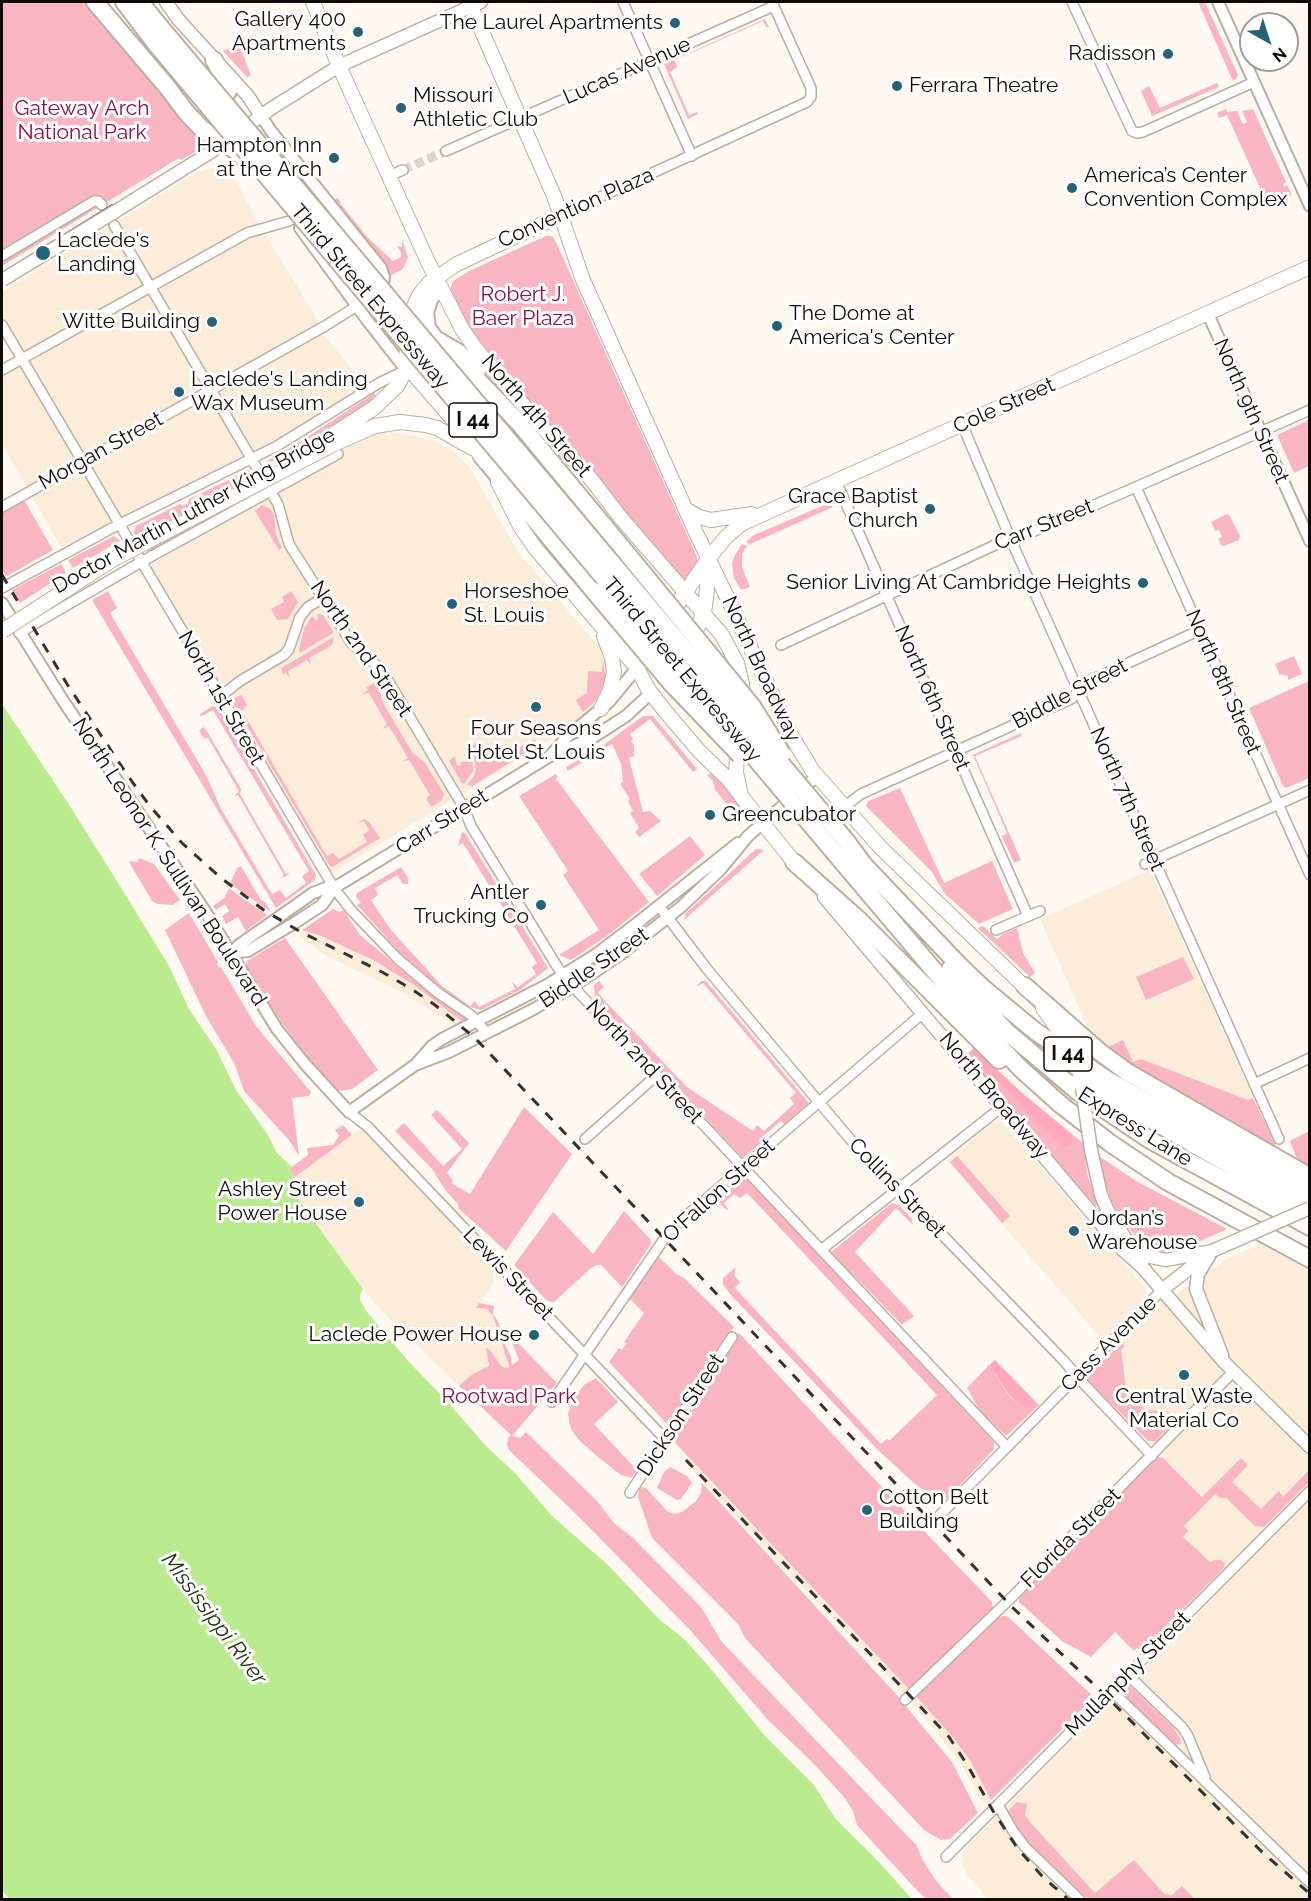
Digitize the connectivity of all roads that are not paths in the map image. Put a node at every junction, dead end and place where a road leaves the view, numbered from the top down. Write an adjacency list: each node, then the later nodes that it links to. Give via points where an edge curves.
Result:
1 (95, 2): 16 (highway)
2 (124, 2): 11 (highway, Third Street Expressway / I 44)
3 (140, 2): 11 (highway, Third Street Expressway / I 44)
4 (166, 2): 12 (main road)
5 (313, 2): 14 (main road, North 4th Street)
6 (623, 2): 13 (street)
7 (1072, 2): 15 (street, via 1132,131 1143,132)
8 (1218, 2): 15 (street)
9 (474, 3): 14 (main road); 18 (main road, North Broadway)
10 (773, 4): 13 (street, Lucas Avenue); 21 (street, Convention Plaza, via 811,88 810,100)
11 (161, 39): 82 (highway, Third Street Expressway / I 44, bridge); 85 (highway, Third Street Expressway / I 44, bridge)
12 (214, 60): 16 (highway, via 228,91 224,100 211,110 194,109); 17 (main road)
13 (650, 61): 18 (street, Lucas Avenue); 21 (street)
14 (339, 66): 17 (main road); 23 (main road, North 4th Street)
15 (1254, 82): 26 (street)
16 (168, 88): 19 (highway, via 197,124)
17 (261, 116): 19 (main road); 24 (street)
18 (520, 118): 20 (street, Lucas Avenue); 27 (main road, North Broadway)
19 (223, 144): 28 (street, via 262,180); 33 (main road, bridge)
20 (446, 151)
21 (692, 156): 27 (street, Convention Plaza)
22 (404, 170): 23 (street)
23 (389, 176): 32 (main road, North 4th Street)
24 (323, 197): 28 (street); 35 (street, via 383,272 383,282)
25 (100, 203): 30 (street, via 91,202)
26 (1310, 206)
27 (561, 215): 32 (main road, Convention Plaza, via 468,258); 54 (main road, North Broadway, via 583,280)
28 (294, 219): 34 (street, via 247,233); 35 (street)
29 (114, 225): 34 (street, North 2nd Street)
30 (2, 256)
31 (1310, 267): 36 (main road, Cole Street)
32 (436, 278): 39 (main road, Convention Plaza, via 419,295 411,313); 43 (highway, via 425,313 427,328 435,339 459,353 488,379); 62 (main road, North 4th Street, via 476,349)
33 (2, 280)
34 (151, 287): 38 (street); 41 (street, North 2nd Street)
35 (357, 306): 39 (street); 41 (street, Morgan Street)
36 (1208, 314): 44 (main road, Cole Street); 45 (street, North 9th Street)
37 (2, 326): 38 (street, North 1st Street)
38 (21, 359): 40 (street); 49 (street, North 1st Street)
39 (406, 369): 43 (highway, via 433,362 465,369); 46 (main road, Doctor Martin Luther King Bridge, via 398,386); 47 (main road, via 411,370); 48 (street)
40 (2, 370)
41 (212, 390): 48 (street, North 2nd Street); 49 (street, Morgan Street)
42 (1310, 410): 45 (street, Carr Street)
43 (519, 423): 82 (highway, bridge, via 752,706)
44 (962, 424): 50 (main road, Cole Street); 57 (street, North 7th Street)
45 (1261, 432): 51 (street, Carr Street); 58 (street, North 9th Street)
46 (334, 445): 47 (main road, Doctor Martin Luther King Bridge, via 375,426 414,423 448,434); 52 (street); 67 (main road, Doctor Martin Luther King Bridge, via 108,554); 70 (main road, Doctor Martin Luther King Bridge, bridge, via 112,560)
47 (482, 456): 68 (main road, via 527,537); 85 (highway, bridge, via 691,705)
48 (252, 459): 52 (street, North 2nd Street); 56 (street)
49 (82, 462): 53 (street, Morgan Street); 56 (street, North 1st Street)
50 (836, 481): 55 (main road, Cole Street); 63 (street, North 6th Street)
51 (1136, 488): 57 (street, Carr Street); 69 (street, North 8th Street)
52 (271, 491): 60 (street); 64 (street, North 2nd Street, via 282,513 289,544)
53 (2, 507)
54 (685, 509): 55 (main road, via 711,519); 59 (main road, North Broadway)
55 (764, 513): 59 (main road, Cole Street, via 734,529)
56 (119, 525): 60 (street, North 1st Street); 61 (street)
57 (1011, 540): 63 (street, Carr Street); 75 (street, North 7th Street)
58 (1310, 541)
59 (708, 559): 62 (main road, Cole Street); 66 (main road); 81 (main road, North Broadway, via 785,724)
60 (141, 562): 71 (street); 76 (street, North 1st Street)
61 (2, 588)
62 (685, 592): 66 (main road, North 4th Street); 74 (main road, Cole Street)
63 (887, 596): 72 (street, Carr Street); 79 (street, North 6th Street)
64 (323, 598): 76 (street, via 300,617 287,652); 88 (street, North 2nd Street, via 352,644 386,677)
65 (2, 603): 71 (street, North Leonor K. Sullivan Boulevard)
66 (704, 613): 73 (main road, via 690,645); 84 (main road, North Broadway, via 733,652 742,684 736,772)
67 (2, 621)
68 (599, 626): 74 (main road); 78 (main road, via 614,666 612,685)
69 (1200, 630): 75 (street, Biddle Street, via 1089,681); 86 (street, North 8th Street)
70 (2, 631)
71 (19, 633): 102 (street, North Leonor K. Sullivan Boulevard)
72 (781, 645)
73 (674, 666): 74 (main road, via 656,674); 77 (main road)
74 (637, 668): 77 (main road); 78 (street, Carr Street)
75 (1078, 691): 79 (street, Biddle Street, via 1071,699); 93 (street, North 7th Street)
76 (219, 693): 96 (street, North 1st Street)
77 (651, 693): 80 (street, Carr Street, via 606,730); 84 (main road)
78 (602, 709): 80 (street, Carr Street)
79 (956, 751): 87 (street, Biddle Street, via 861,794); 99 (street, North 6th Street)
80 (550, 756): 88 (street, Carr Street)
81 (817, 776): 87 (main road, North Broadway); 89 (street, Biddle Street)
82 (794, 779): 91 (highway, Third Street Expressway / I 44, bridge)
83 (1310, 790): 86 (street)
84 (741, 796): 89 (main road, North Broadway)
85 (788, 797): 91 (highway, Third Street Expressway / I 44, bridge)
86 (1277, 804): 93 (street); 95 (street, North 8th Street)
87 (844, 807): 105 (main road, North Broadway, via 887,854)
88 (464, 808): 96 (street, Carr Street); 103 (street, North 2nd Street, via 471,826)
89 (762, 823): 90 (street, Biddle Street); 92 (main road, North Broadway)
90 (748, 836): 97 (street, Biddle Street); 100 (street, Biddle Street, via 720,870)
91 (840, 847): 94 (highway, Third Street Expressway / I 44); 113 (highway, Third Street Expressway / I 44, via 978,1024)
92 (794, 862): 106 (main road, North Broadway); 113 (highway, via 858,919 991,1054)
93 (1149, 862): 114 (street, North 7th Street)
94 (864, 865): 123 (highway, Third Street Expressway / I 44, via 959,964 1035,1031 1106,1079); 125 (highway, Express Lane, via 989,1014 1046,1066 1150,1140)
95 (1310, 876)
96 (334, 888): 102 (street, Carr Street, via 313,893); 107 (street, North 1st Street, via 406,967)
97 (659, 906): 100 (street, Collins Street); 103 (street, Biddle Street)
98 (1040, 911): 99 (street)
99 (1028, 916): 101 (street)
100 (668, 918): 104 (street, Biddle Street); 115 (street, Collins Street)
101 (996, 930)
102 (231, 953): 117 (street, North Leonor K. Sullivan Boulevard, via 277,1029)
103 (563, 975): 104 (street, North 2nd Street); 107 (street, Biddle Street)
104 (573, 986): 108 (street, Biddle Street); 111 (street, North 2nd Street)
105 (1025, 986): 112 (main road, North Broadway, bridge, via 1066,1041); 121 (highway, via 1127,1072)
106 (923, 1013): 115 (street, O'Fallon Street); 116 (main road, North Broadway)
107 (477, 1020): 108 (street, North 1st Street); 110 (street, Biddle Street, via 432,1046)
108 (486, 1032): 110 (street, Biddle Street)
109 (1310, 1058): 114 (street)
110 (415, 1065): 117 (street, Biddle Street)
111 (657, 1076): 118 (street); 120 (street, North 2nd Street)
112 (1080, 1079): 124 (highway); 126 (main road, North Broadway, bridge, via 1101,1195)
113 (1035, 1083): 129 (highway, Third Street Expressway / I 44, via 1085,1125 1140,1163 1213,1208)
114 (1254, 1083): 119 (street, North 7th Street)
115 (819, 1102): 120 (street, O'Fallon Street); 122 (street, Collins Street)
116 (1003, 1106): 122 (street); 130 (main road, North Broadway, via 1123,1250)
117 (350, 1112): 133 (street, Lewis Street)
118 (585, 1138)
119 (1278, 1139)
120 (743, 1167): 127 (street, North 2nd Street); 133 (street, O'Fallon Street, via 664,1238)
121 (1310, 1178)
122 (897, 1189): 127 (street); 135 (street, Collins Street)
123 (1310, 1194)
124 (1310, 1209): 128 (main road, Cass Avenue, bridge)
125 (1310, 1227)
126 (1133, 1248): 128 (main road, via 1146,1256 1166,1260); 130 (main road, North Broadway)
127 (821, 1250): 138 (street, North 2nd Street)
128 (1212, 1251): 131 (main road, Cass Avenue); 134 (main road, via 1198,1274 1196,1289)
129 (1310, 1259)
130 (1143, 1268): 131 (main road, North Broadway)
131 (1162, 1290): 134 (main road, North Broadway); 135 (street, Cass Avenue)
132 (732, 1337): 137 (street, Dickson Street)
133 (585, 1354): 136 (street, O'Fallon Street); 137 (street, Lewis Street)
134 (1229, 1367): 139 (main road, North Broadway); 140 (street, Florida Street)
135 (1077, 1377): 138 (street, Cass Avenue); 140 (street, Collins Street)
136 (552, 1402)
137 (665, 1439): 142 (street, Dickson Street)
138 (1007, 1447): 143 (street, Cass Avenue)
139 (1310, 1447)
140 (1152, 1456): 146 (street, Florida Street)
141 (1310, 1491): 144 (street, Mullanphy Street)
142 (630, 1493)
143 (936, 1520)
144 (1128, 1675): 145 (street, Mullanphy Street); 147 (street, via 1182,1727)
145 (1112, 1691): 147 (street); 148 (street, Mullanphy Street)
146 (905, 1700)
147 (1207, 1782): 150 (street)
148 (998, 1805): 149 (street, Mullanphy Street); 151 (street, via 1025,1847)
149 (946, 1857)
150 (1310, 1883)
151 (1080, 1899)

